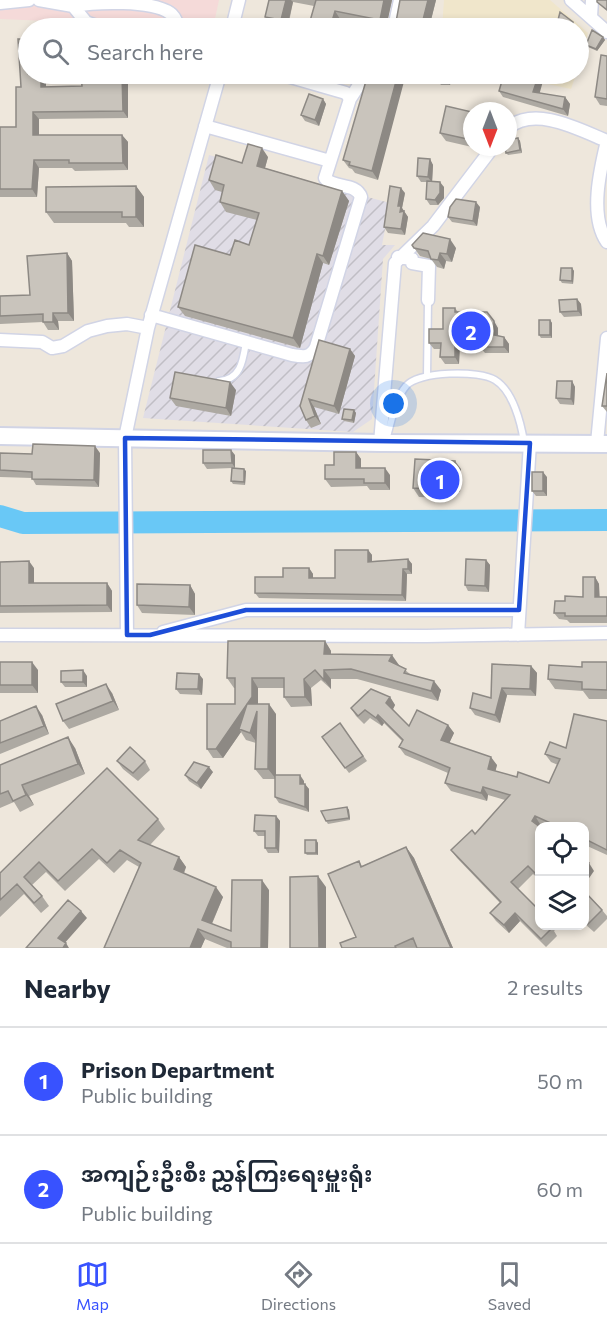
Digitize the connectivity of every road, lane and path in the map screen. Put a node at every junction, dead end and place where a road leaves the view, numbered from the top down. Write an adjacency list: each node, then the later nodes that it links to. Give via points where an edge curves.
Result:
1 (28, 0): 7 (street)
2 (39, 0): 8 (street)
3 (239, 0): 12 (street)
4 (400, 0): 13 (street)
5 (571, 0): 9 (street)
6 (591, 0): 9 (street)
7 (0, 3)
8 (73, 6): 10 (street); 11 (street, via 110,3 164,9)
9 (591, 17): 14 (street)
10 (83, 18)
11 (174, 18)
12 (234, 18)
13 (396, 18)
14 (607, 32)
15 (217, 84): 20 (street)
16 (315, 84): 18 (street, via 346,93)
17 (360, 84): 18 (street)
18 (350, 99): 23 (street)
19 (517, 124): 21 (street, via 539,118)
20 (205, 126): 23 (street); 27 (street)
21 (607, 141): 24 (street, via 598,206 599,229)
22 (486, 156): 25 (street, via 433,226)
23 (330, 161): 31 (street, via 325,180 355,189 361,197 316,347 304,357)
24 (607, 242)
25 (398, 257): 26 (street, via 429,266); 36 (street)
26 (428, 300): 32 (lane)
27 (152, 315): 28 (street); 31 (street)
28 (148, 328): 30 (street, via 107,326 52,348 42,342); 35 (street)
29 (607, 338): 38 (street)
30 (0, 340)
31 (246, 342): 33 (lane, via 240,369 223,381)
32 (427, 376): 36 (lane, via 405,386); 37 (lane, via 481,375 497,380)
33 (216, 381)
34 (0, 436): 35 (street)
35 (125, 438): 36 (street); 42 (street)
36 (382, 443): 37 (street)
37 (527, 443): 38 (street); 39 (street, via 528,486)
38 (602, 443)
39 (519, 610): 43 (street, via 246,610); 44 (street)
40 (607, 633): 44 (street)
41 (0, 635): 42 (street)
42 (127, 635): 43 (street)
43 (150, 635): 44 (street)
44 (518, 635)

